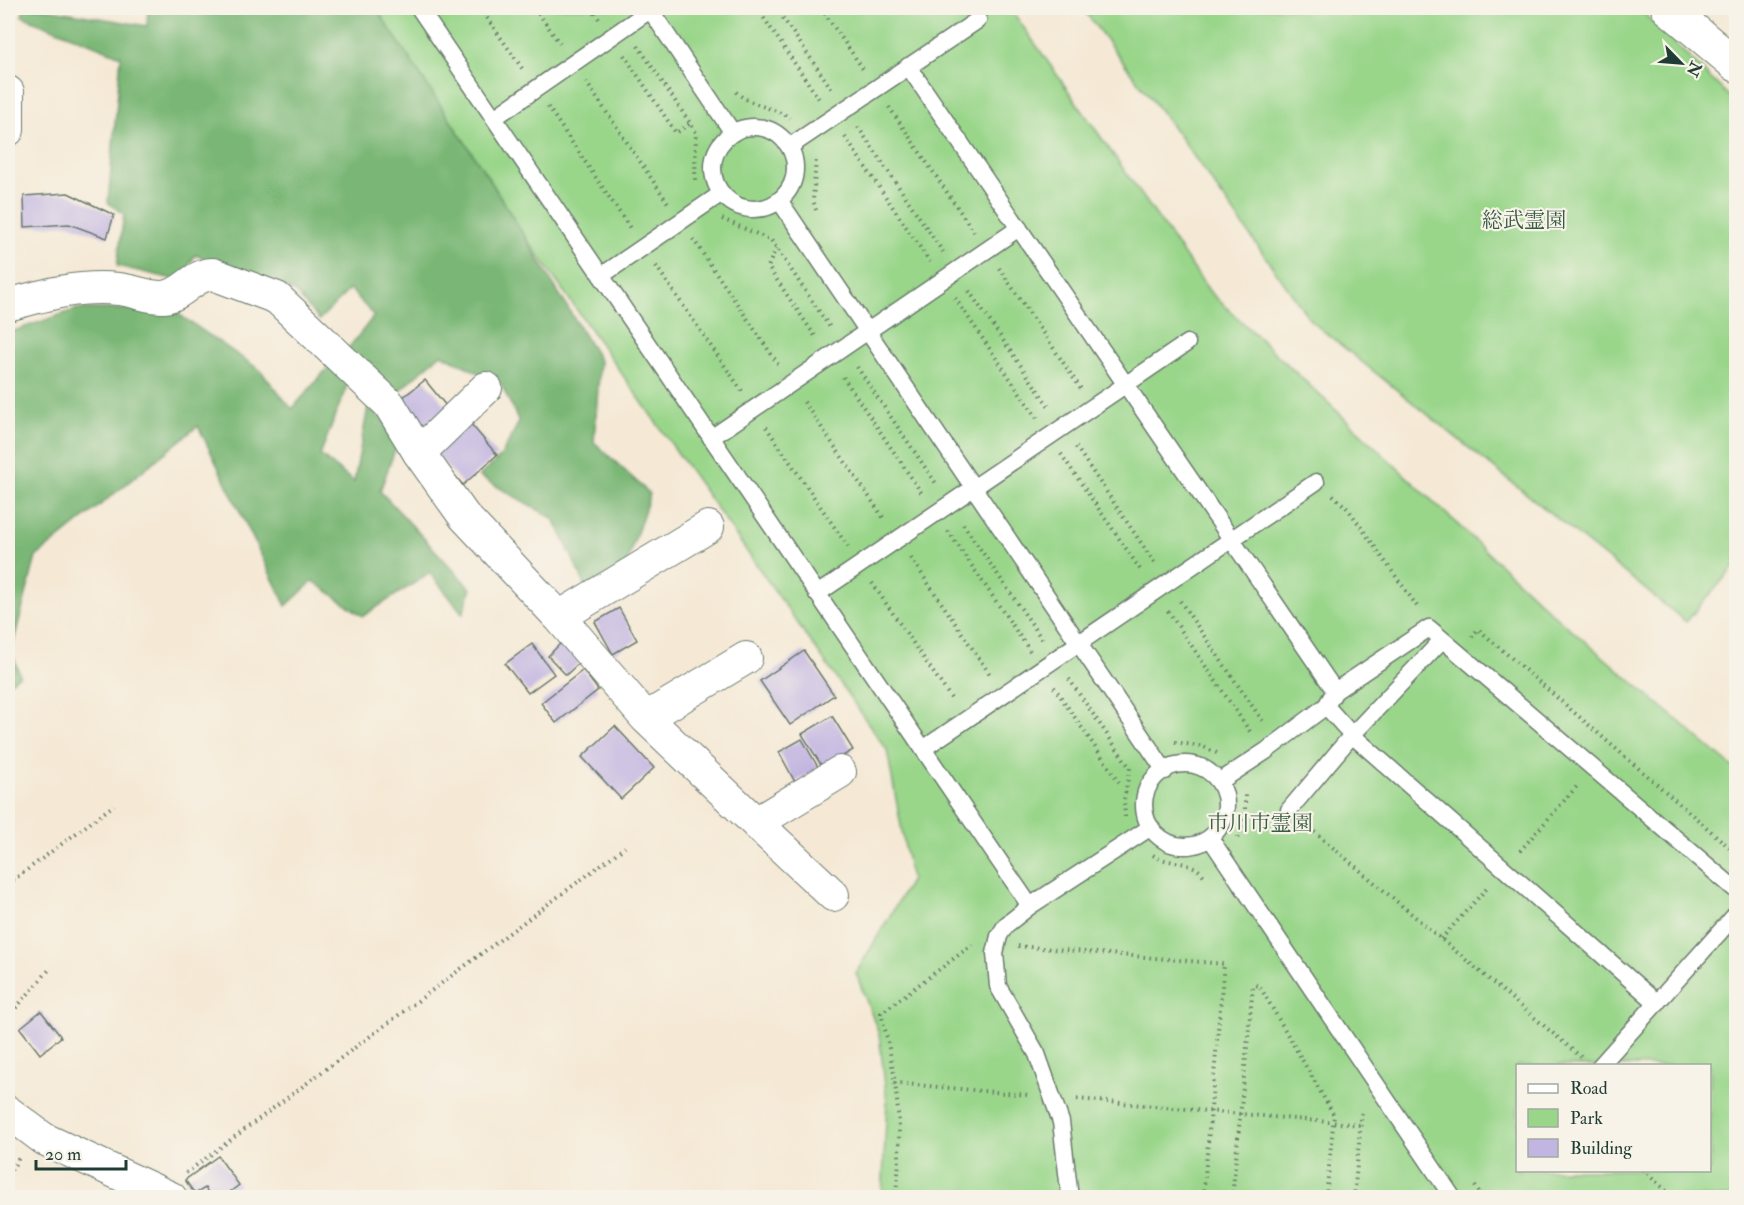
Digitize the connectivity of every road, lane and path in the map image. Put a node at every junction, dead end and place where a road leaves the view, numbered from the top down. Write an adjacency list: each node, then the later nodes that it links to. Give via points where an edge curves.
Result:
1 (419, 8): 21 (lane)
2 (480, 8): 18 (path)
3 (535, 8): 13 (path)
4 (591, 8): 11 (path)
5 (651, 8): 11 (lane); 25 (lane)
6 (757, 8): 20 (path)
7 (776, 8): 20 (path)
8 (821, 8): 17 (path)
9 (1668, 8): 14 (street)
10 (978, 20): 15 (lane)
11 (611, 37): 13 (lane); 23 (path, via 676,133)
12 (638, 45): 23 (path)
13 (573, 63): 18 (lane); 33 (path)
14 (1737, 65)
15 (908, 66): 17 (lane); 34 (lane)
16 (732, 88): 22 (path, via 746,100 778,110)
17 (876, 88): 20 (lane); 36 (path)
18 (536, 89): 21 (lane); 35 (path)
19 (8, 92): 24 (street)
20 (839, 114): 26 (lane); 38 (path); 38 (path)
21 (494, 118): 37 (lane)
22 (797, 122)
23 (691, 123): 28 (path, via 698,137)
24 (8, 130)
25 (733, 133): 26 (lane, via 747,127 766,128 782,137); 29 (lane, via 722,141 715,159 715,177)
26 (789, 147): 30 (lane, via 795,172 789,190)
27 (817, 151): 32 (path, via 813,200)
28 (696, 189)
29 (722, 193): 30 (lane, via 747,208 766,207); 33 (lane)
30 (779, 200): 41 (lane)
31 (720, 218): 40 (path, via 771,240)
32 (821, 219)
33 (681, 221): 35 (lane); 44 (path)
34 (1019, 228): 36 (lane); 45 (lane)
35 (643, 247): 37 (lane); 48 (path)
36 (987, 250): 38 (lane); 47 (path)
37 (601, 276): 50 (lane)
38 (949, 276): 41 (lane); 49 (path); 49 (path)
39 (8, 305): 51 (street, via 67,289 117,289 163,297 183,290 203,274 213,274 277,298 389,404)
40 (832, 330)
41 (868, 331): 44 (lane); 53 (lane)
42 (1187, 343): 45 (lane)
43 (855, 363): 54 (path)
44 (791, 383): 48 (lane); 57 (path)
45 (1126, 384): 47 (lane); 58 (lane)
46 (486, 388): 51 (street)
47 (1093, 406): 49 (lane)
48 (754, 408): 50 (lane); 59 (path)
49 (1056, 432): 53 (lane); 60 (path); 60 (path)
50 (711, 438): 61 (lane)
51 (419, 453): 62 (street, via 464,516)
52 (1316, 482): 58 (lane); 63 (path, via 1348,509)
53 (974, 488): 57 (lane); 66 (lane)
54 (944, 495)
55 (961, 520): 67 (path)
56 (708, 527): 62 (street)
57 (898, 539): 59 (lane); 71 (path)
58 (1232, 539): 60 (lane); 70 (lane)
59 (860, 565): 61 (lane); 74 (path)
60 (1161, 587): 66 (lane); 77 (path); 77 (path)
61 (817, 594): 78 (lane)
62 (559, 616): 73 (street)
63 (1429, 628): 64 (lane); 70 (lane)
64 (1442, 640): 76 (lane); 94 (lane)
65 (1468, 642): 91 (path, via 1478,629)
66 (1078, 643): 71 (lane); 80 (lane)
67 (1049, 650)
68 (746, 658): 73 (street)
69 (1066, 675): 86 (path, via 1130,768 1124,810)
70 (1335, 691): 72 (lane)
71 (1004, 694): 74 (lane)
72 (1326, 706): 76 (lane); 77 (lane)
73 (646, 718): 85 (street)
74 (966, 720): 78 (lane)
75 (1170, 734): 79 (path, via 1179,744 1204,747)
76 (1352, 735): 84 (lane); 101 (lane)
77 (1271, 748): 82 (lane)
78 (923, 749): 96 (lane)
79 (1226, 759)
80 (1165, 771): 82 (lane, via 1178,765 1197,766); 87 (lane, via 1154,779 1146,796 1145,815)
81 (840, 772): 85 (street)
82 (1219, 782): 88 (lane, via 1226,810 1220,828)
83 (114, 805): 92 (path)
84 (1289, 810): 103 (path)
85 (756, 823): 95 (street)
86 (1128, 824)
87 (1150, 827): 88 (lane, via 1161,838 1179,846); 96 (lane)
88 (1210, 838): 123 (lane)
89 (625, 847): 116 (path)
90 (1149, 853): 93 (path, via 1167,861 1192,864)
91 (1737, 853)
92 (8, 884)
93 (1209, 884)
94 (1737, 890)
95 (833, 895)
96 (1030, 906): 98 (lane)
97 (1737, 914): 101 (lane)
98 (1006, 926): 99 (lane); 105 (path, via 987,934 880,1013)
99 (997, 945): 106 (lane, via 994,970 998,986 1037,1054); 110 (path, via 1224,964)
100 (49, 969): 102 (path)
101 (1656, 1003): 104 (lane)
102 (8, 1017)
103 (1582, 1058)
104 (1601, 1064)
105 (894, 1083): 106 (path); 117 (path, via 899,1170)
106 (1052, 1097): 110 (path); 118 (lane, via 1061,1122)
107 (1355, 1099): 108 (path)
108 (1362, 1108): 112 (path); 114 (path)
109 (8, 1112): 116 (street, via 44,1138)
110 (1211, 1112): 111 (path); 119 (path)
111 (1241, 1114): 113 (path); 113 (path, via 1253,986 1259,986 1334,1115); 120 (path)
112 (1369, 1118)
113 (1333, 1123): 114 (path); 121 (path)
114 (1361, 1125): 122 (path)
115 (1645, 1172): 124 (path)
116 (165, 1195)
117 (895, 1197)
118 (1070, 1197)
119 (1203, 1197)
120 (1232, 1197)
121 (1326, 1197)
122 (1354, 1197)
123 (1453, 1197)
124 (1674, 1197)

